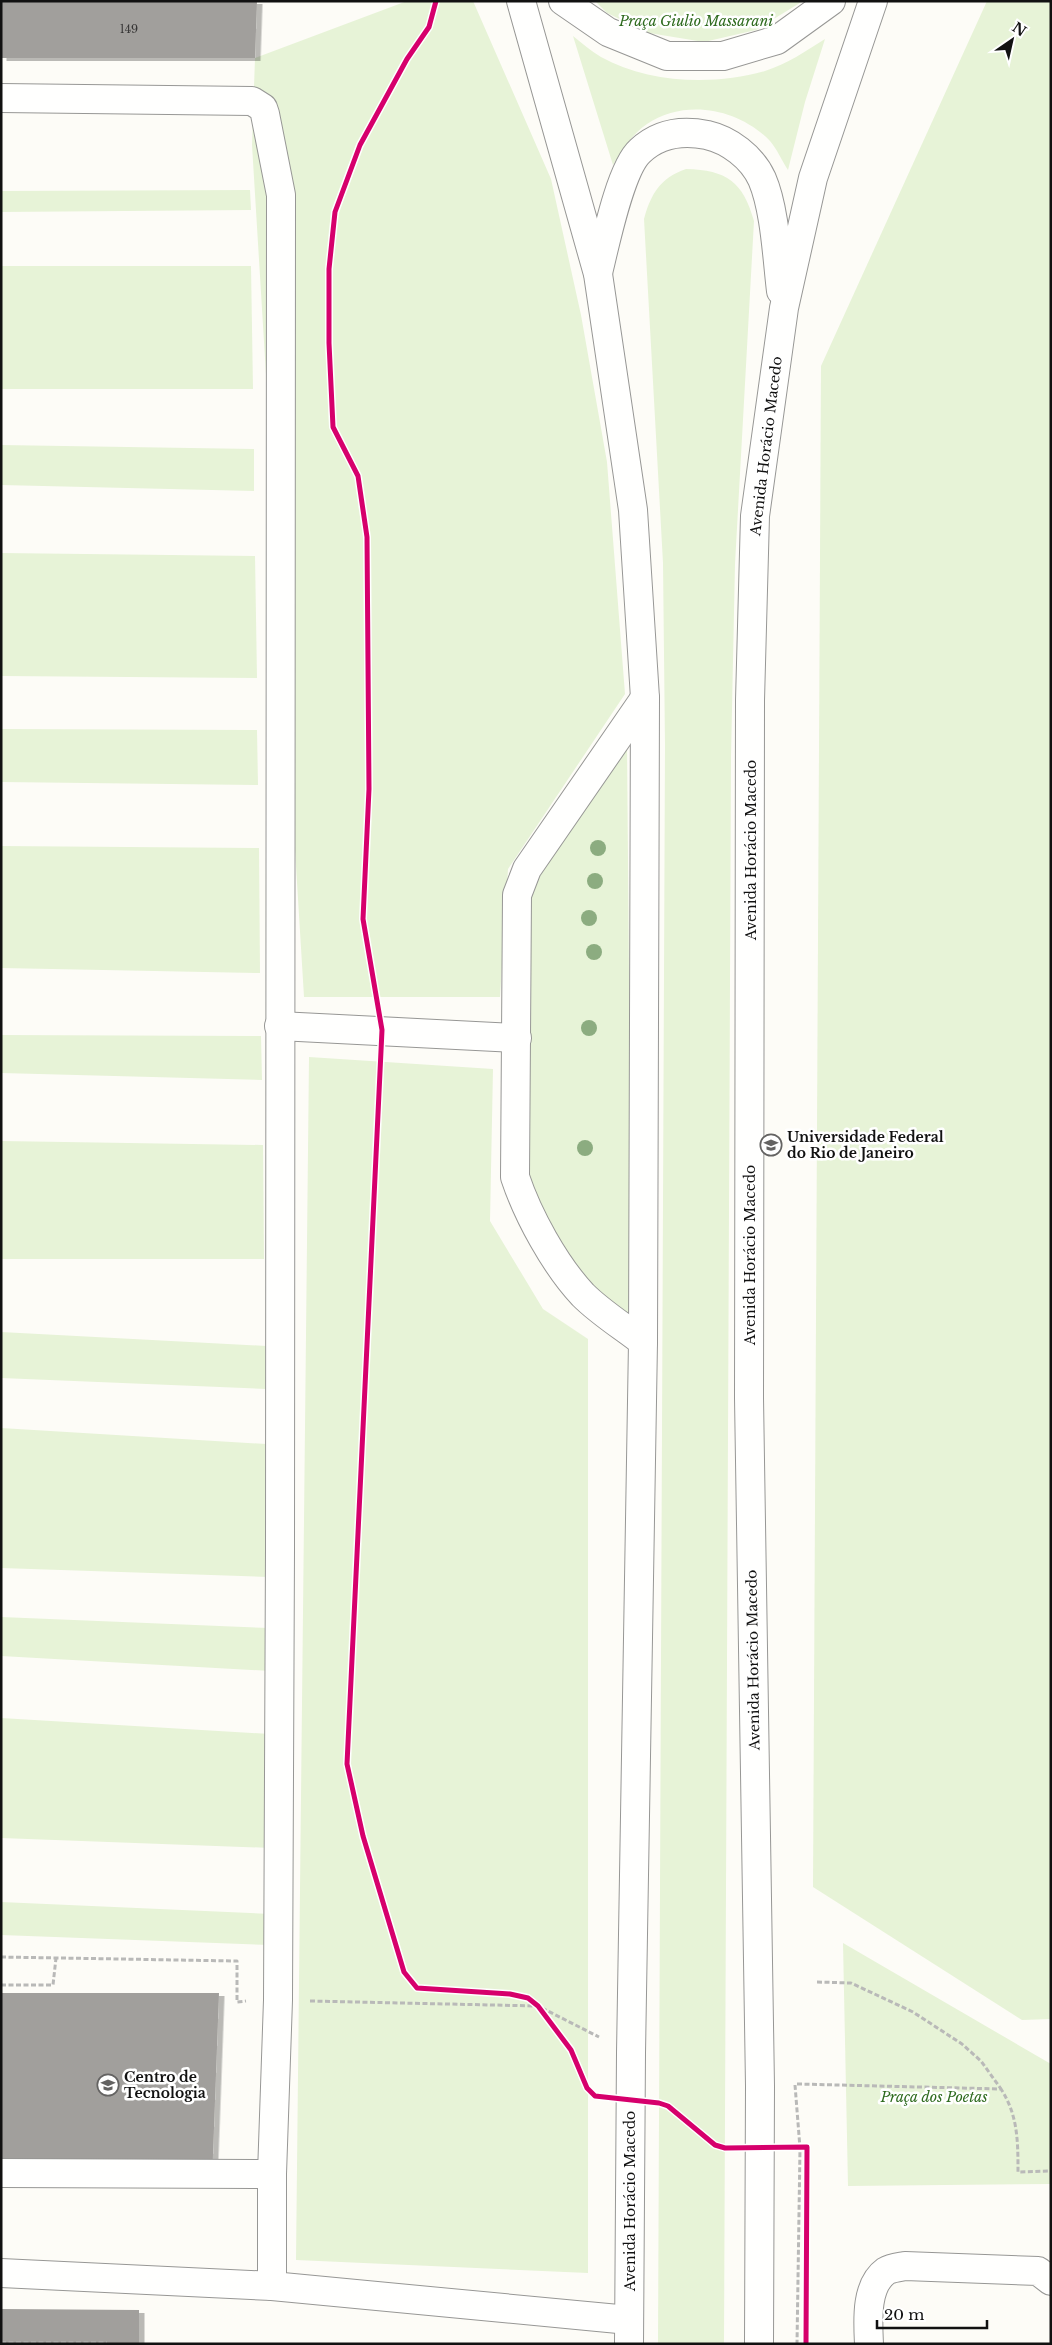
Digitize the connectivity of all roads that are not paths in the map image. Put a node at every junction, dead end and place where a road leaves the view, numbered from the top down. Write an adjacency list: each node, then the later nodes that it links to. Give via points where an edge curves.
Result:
1 (521, 1): 6 (street, Avenida Horácio Macedo)
2 (563, 1): 3 (street, via 608,32 667,56 722,56 777,40)
3 (831, 1)
4 (873, 1): 7 (street, Avenida Horácio Macedo, via 813,178)
5 (1, 98): 9 (street, via 244,100 259,105 265,114 281,195)
6 (598, 274): 7 (street, via 613,209 638,152 660,136 689,132 720,138 744,155 762,178 772,219); 8 (street, Avenida Horácio Macedo, via 633,510)
7 (784, 308): 18 (street, Avenida Horácio Macedo, via 755,516 750,700 749,1398 760,2086)
8 (645, 698): 10 (street, via 527,869 517,895); 11 (street, Avenida Horácio Macedo)
9 (280, 1026): 10 (street); 13 (street, via 278,2000)
10 (517, 1038): 11 (street, via 515,1177 524,1206 552,1253 583,1295)
11 (643, 1342): 17 (street, Avenida Horácio Macedo)
12 (1, 2173): 13 (street)
13 (272, 2174): 16 (street)
14 (1, 2273): 16 (street)
15 (1051, 2281): 19 (street, via 1038,2271 905,2266 886,2272 876,2286 868,2308)
16 (272, 2286): 17 (street)
17 (629, 2332)
18 (759, 2344)
19 (869, 2344)

